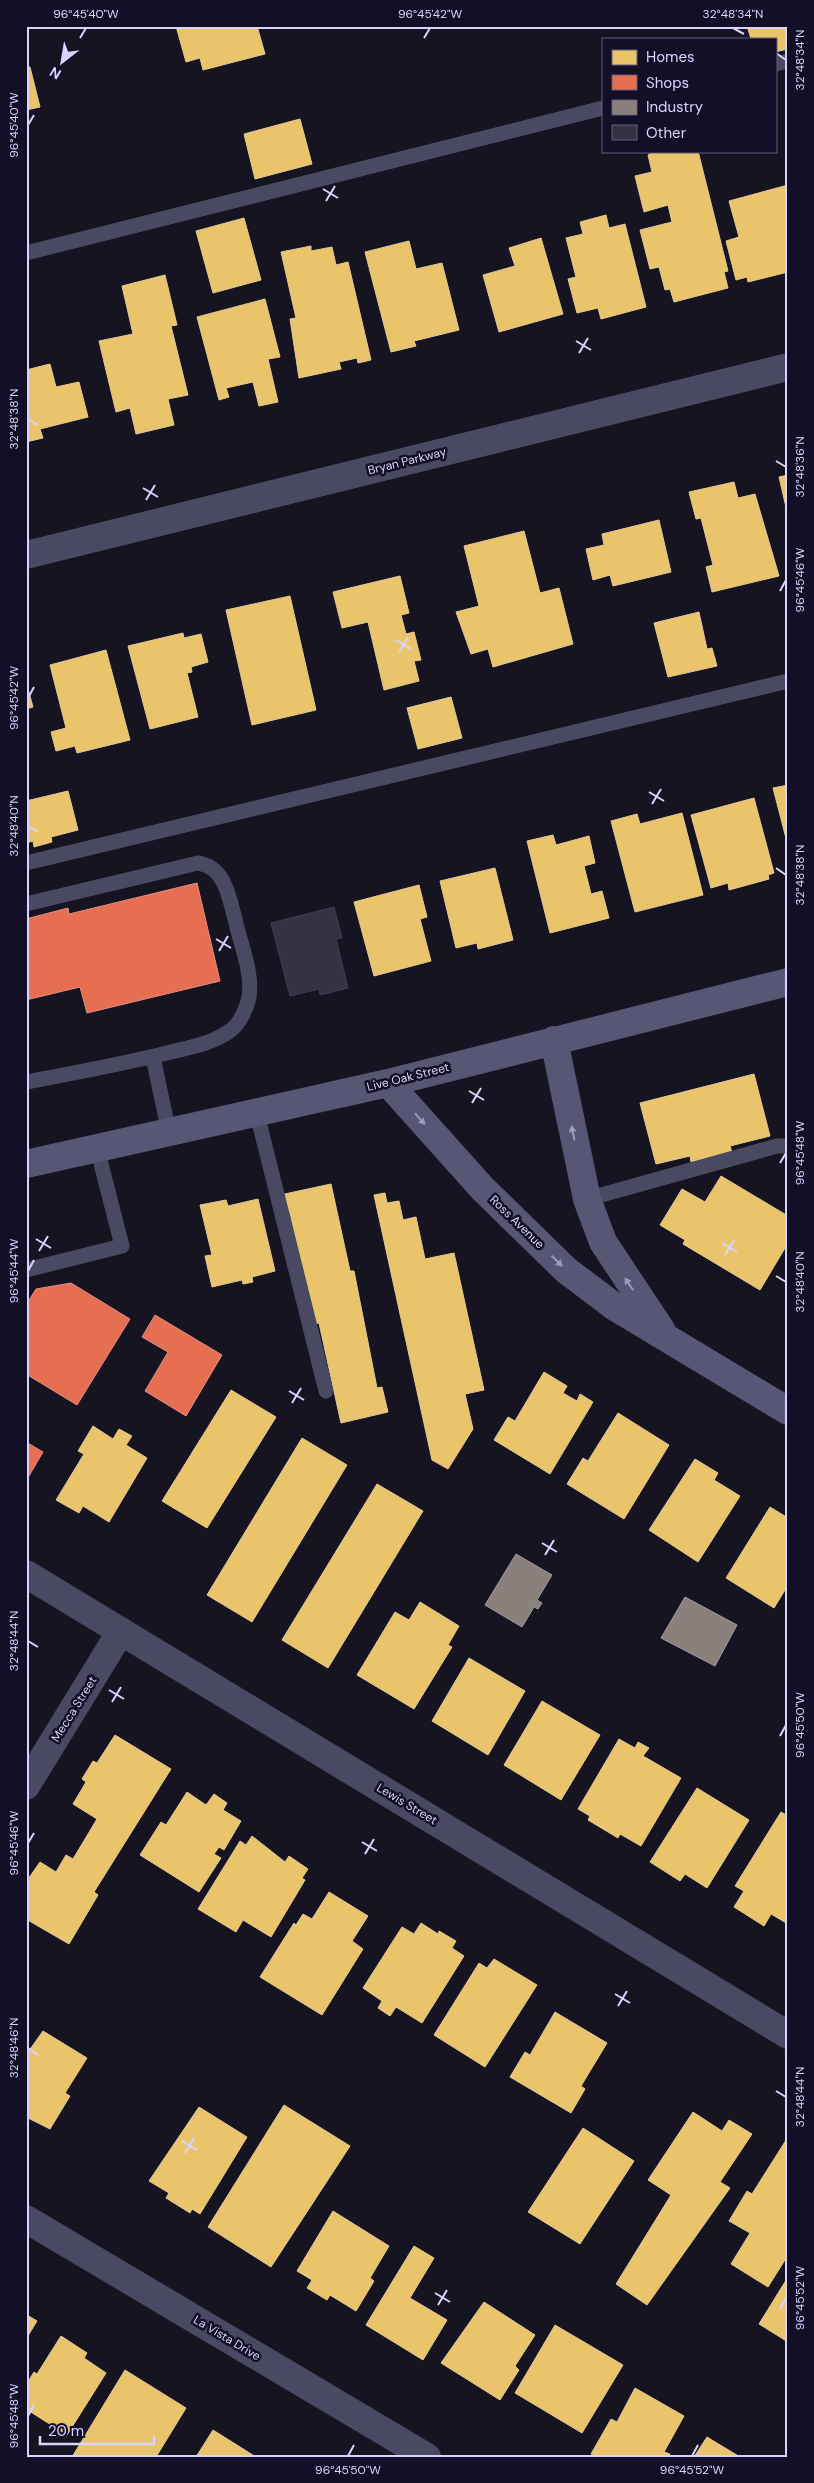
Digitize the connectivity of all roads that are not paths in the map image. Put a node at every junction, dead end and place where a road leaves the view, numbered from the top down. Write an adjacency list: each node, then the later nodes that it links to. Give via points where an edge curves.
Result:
1 (602, 108): 2 (lane)
2 (26, 253)
3 (788, 367): 4 (street, Bryan Parkway)
4 (26, 555)
5 (788, 681): 6 (lane)
6 (26, 863)
7 (26, 904): 10 (lane, via 198,863 209,865 218,873 228,893 248,974 249,997 233,1029 207,1043)
8 (788, 982): 9 (street, Live Oak Street)
9 (554, 1040): 12 (street, Live Oak Street); 18 (street, Ross Avenue, one-way to 9)
10 (153, 1057): 11 (lane); 14 (lane)
11 (26, 1082)
12 (388, 1083): 13 (street, Live Oak Street); 20 (street, Ross Avenue, one-way to 20, via 482,1188 566,1270 615,1307)
13 (256, 1114): 14 (street, Live Oak Street); 21 (lane)
14 (169, 1132): 16 (street, Live Oak Street)
15 (788, 1146): 18 (lane, via 777,1146)
16 (96, 1148): 17 (street, Live Oak Street); 19 (lane, via 122,1246)
17 (26, 1164)
18 (587, 1199): 20 (street, Ross Avenue, one-way to 18, via 603,1242)
19 (26, 1270)
20 (667, 1338): 22 (street, Ross Avenue)
21 (326, 1391)
22 (788, 1412)
23 (26, 1574): 24 (street, Lewis Street)
24 (121, 1631): 25 (street, Mecca Street); 26 (street, Lewis Street)
25 (26, 1786)
26 (788, 2035)
27 (26, 2220): 28 (street, La Vista Drive)
28 (427, 2457)

